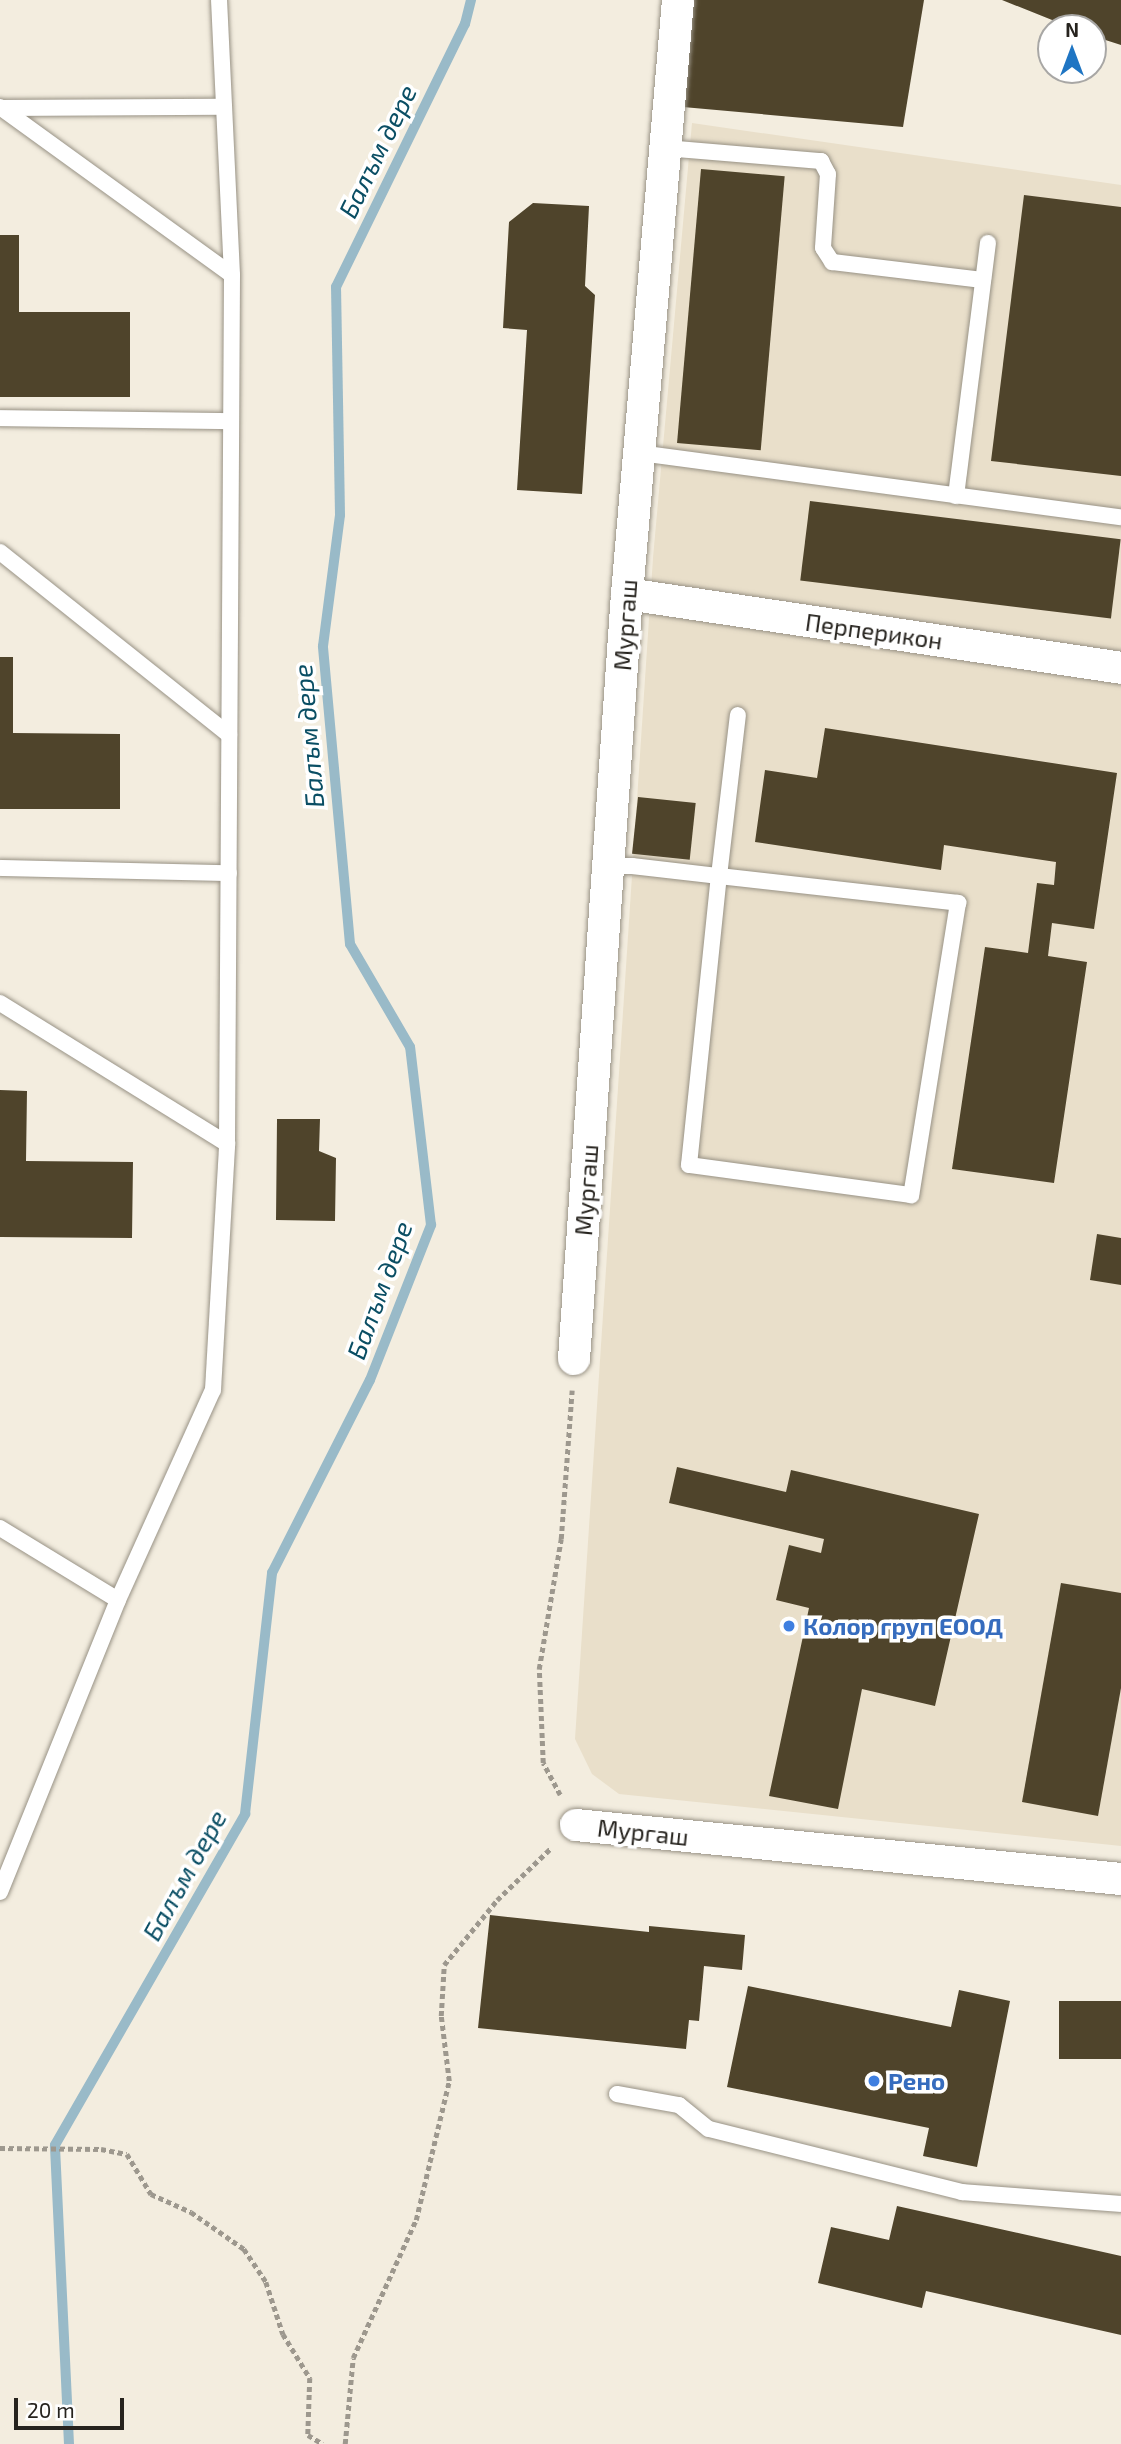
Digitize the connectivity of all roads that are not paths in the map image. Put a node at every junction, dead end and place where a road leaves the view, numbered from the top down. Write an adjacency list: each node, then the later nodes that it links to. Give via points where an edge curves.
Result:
1 (219, 0): 3 (lane)
2 (678, 0): 5 (street, Мургаш)
3 (224, 107): 4 (lane); 7 (lane)
4 (1, 108): 7 (lane)
5 (665, 148): 8 (lane, via 817,159 828,170 823,248 832,262); 11 (street, Мургаш)
6 (988, 243): 8 (lane)
7 (232, 275): 10 (lane)
8 (983, 279): 12 (lane)
9 (0, 418): 10 (lane)
10 (229, 421): 18 (lane)
11 (639, 453): 12 (lane); 15 (street, Мургаш)
12 (956, 496): 13 (lane)
13 (1121, 517)
14 (0, 552): 18 (lane)
15 (627, 594): 16 (street, Перперикон); 19 (street, Мургаш)
16 (1121, 668)
17 (738, 715): 22 (lane)
18 (229, 735): 21 (lane)
19 (607, 866): 22 (lane); 25 (street, Мургаш)
20 (0, 868): 21 (lane)
21 (229, 873): 24 (lane)
22 (719, 876): 22 (lane, via 958,903 911,1195 689,1165)
23 (0, 1003): 24 (lane)
24 (227, 1144): 27 (lane, via 213,1390)
25 (574, 1359)
26 (0, 1528): 27 (lane)
27 (118, 1600): 30 (lane)
28 (576, 1825): 31 (street, Мургаш)
29 (0, 1848): 30 (lane)
30 (15, 1856): 32 (lane)
31 (1121, 1879)
32 (2, 1883)
33 (617, 2094): 34 (lane, via 679,2105 709,2129 962,2192)
34 (1121, 2204)

